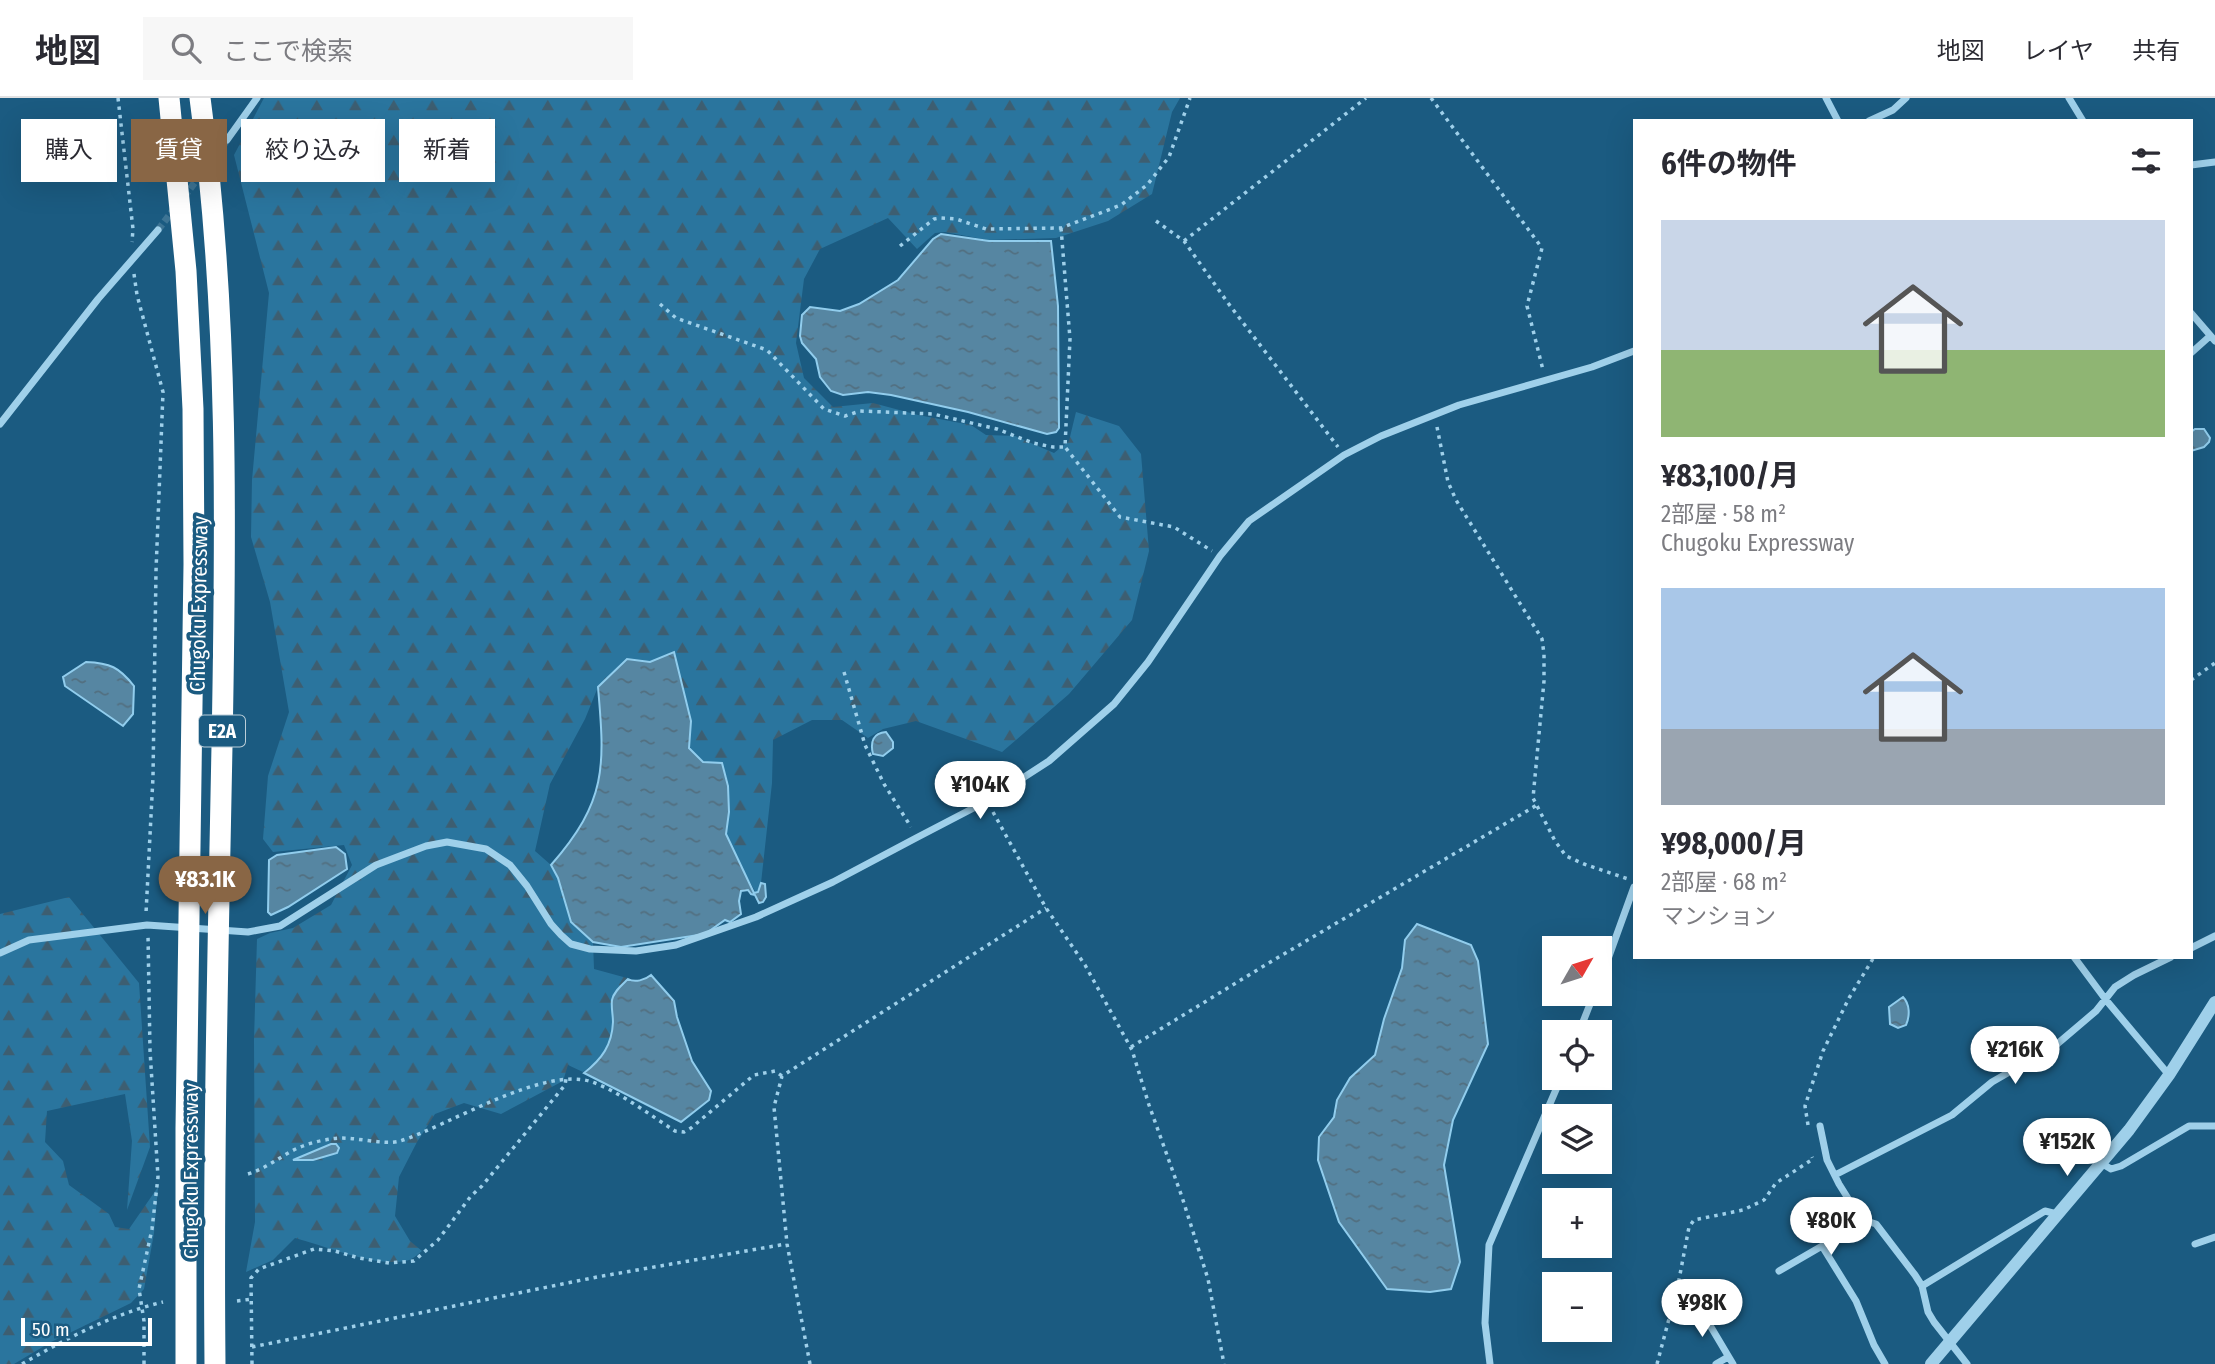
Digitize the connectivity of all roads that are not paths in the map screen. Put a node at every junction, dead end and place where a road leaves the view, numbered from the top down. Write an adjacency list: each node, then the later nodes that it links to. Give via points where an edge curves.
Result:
1 (169, 98): 44 (highway, Chugoku Expressway / E2A, via 186,271 193,435)
2 (200, 98): 45 (highway, Chugoku Expressway / E2A, via 216,269 226,564)
3 (257, 98): 10 (street)
4 (1826, 98): 7 (street)
5 (1906, 98): 8 (street)
6 (2069, 98): 9 (street)
7 (1837, 119)
8 (1873, 119)
9 (2081, 119)
10 (227, 141)
11 (2215, 162): 12 (street)
12 (2193, 165)
13 (158, 230): 18 (street)
14 (2193, 315): 15 (street)
15 (2213, 339): 17 (street)
16 (1633, 351): 23 (street, via 1435,415 1344,455 1249,520 1114,704 1049,761 987,801 833,882 756,916 676,945 636,951 590,949 571,944 551,924 510,865 486,849 447,842 376,865 280,926 248,932 148,925 29,940)
17 (2193, 352)
18 (0, 424)
19 (1633, 890): 22 (street)
20 (2215, 936): 21 (street)
21 (2193, 947)
22 (1612, 948)
23 (0, 953)
24 (2075, 959): 26 (street)
25 (2167, 959): 26 (street, via 2115,987)
26 (2106, 1000): 28 (street); 33 (street, via 2056,1045 1992,1082 1952,1115)
27 (2215, 1002): 28 (street)
28 (2169, 1075): 32 (street)
29 (1556, 1090): 46 (street, via 1489,1245 1485,1322)
30 (1820, 1126): 33 (street)
31 (2215, 1126): 32 (street, via 2189,1126 2121,1166 2110,1169)
32 (2101, 1163): 34 (street)
33 (1835, 1175): 35 (street)
34 (2058, 1214): 40 (street, via 2045,1211); 42 (street)
35 (1863, 1220): 38 (street); 40 (street, via 1876,1224)
36 (2215, 1237): 37 (street)
37 (2194, 1244)
38 (1822, 1246): 39 (street); 48 (street, via 1856,1301)
39 (1779, 1271)
40 (1922, 1286): 42 (street, via 1928,1312)
41 (1706, 1303): 43 (street, via 1708,1322)
42 (1951, 1342): 49 (street); 50 (street)
43 (1730, 1360): 47 (street)
44 (186, 1364)
45 (215, 1364)
46 (1490, 1364)
47 (1716, 1364)
48 (1885, 1364)
49 (1931, 1364)
50 (1967, 1364)

